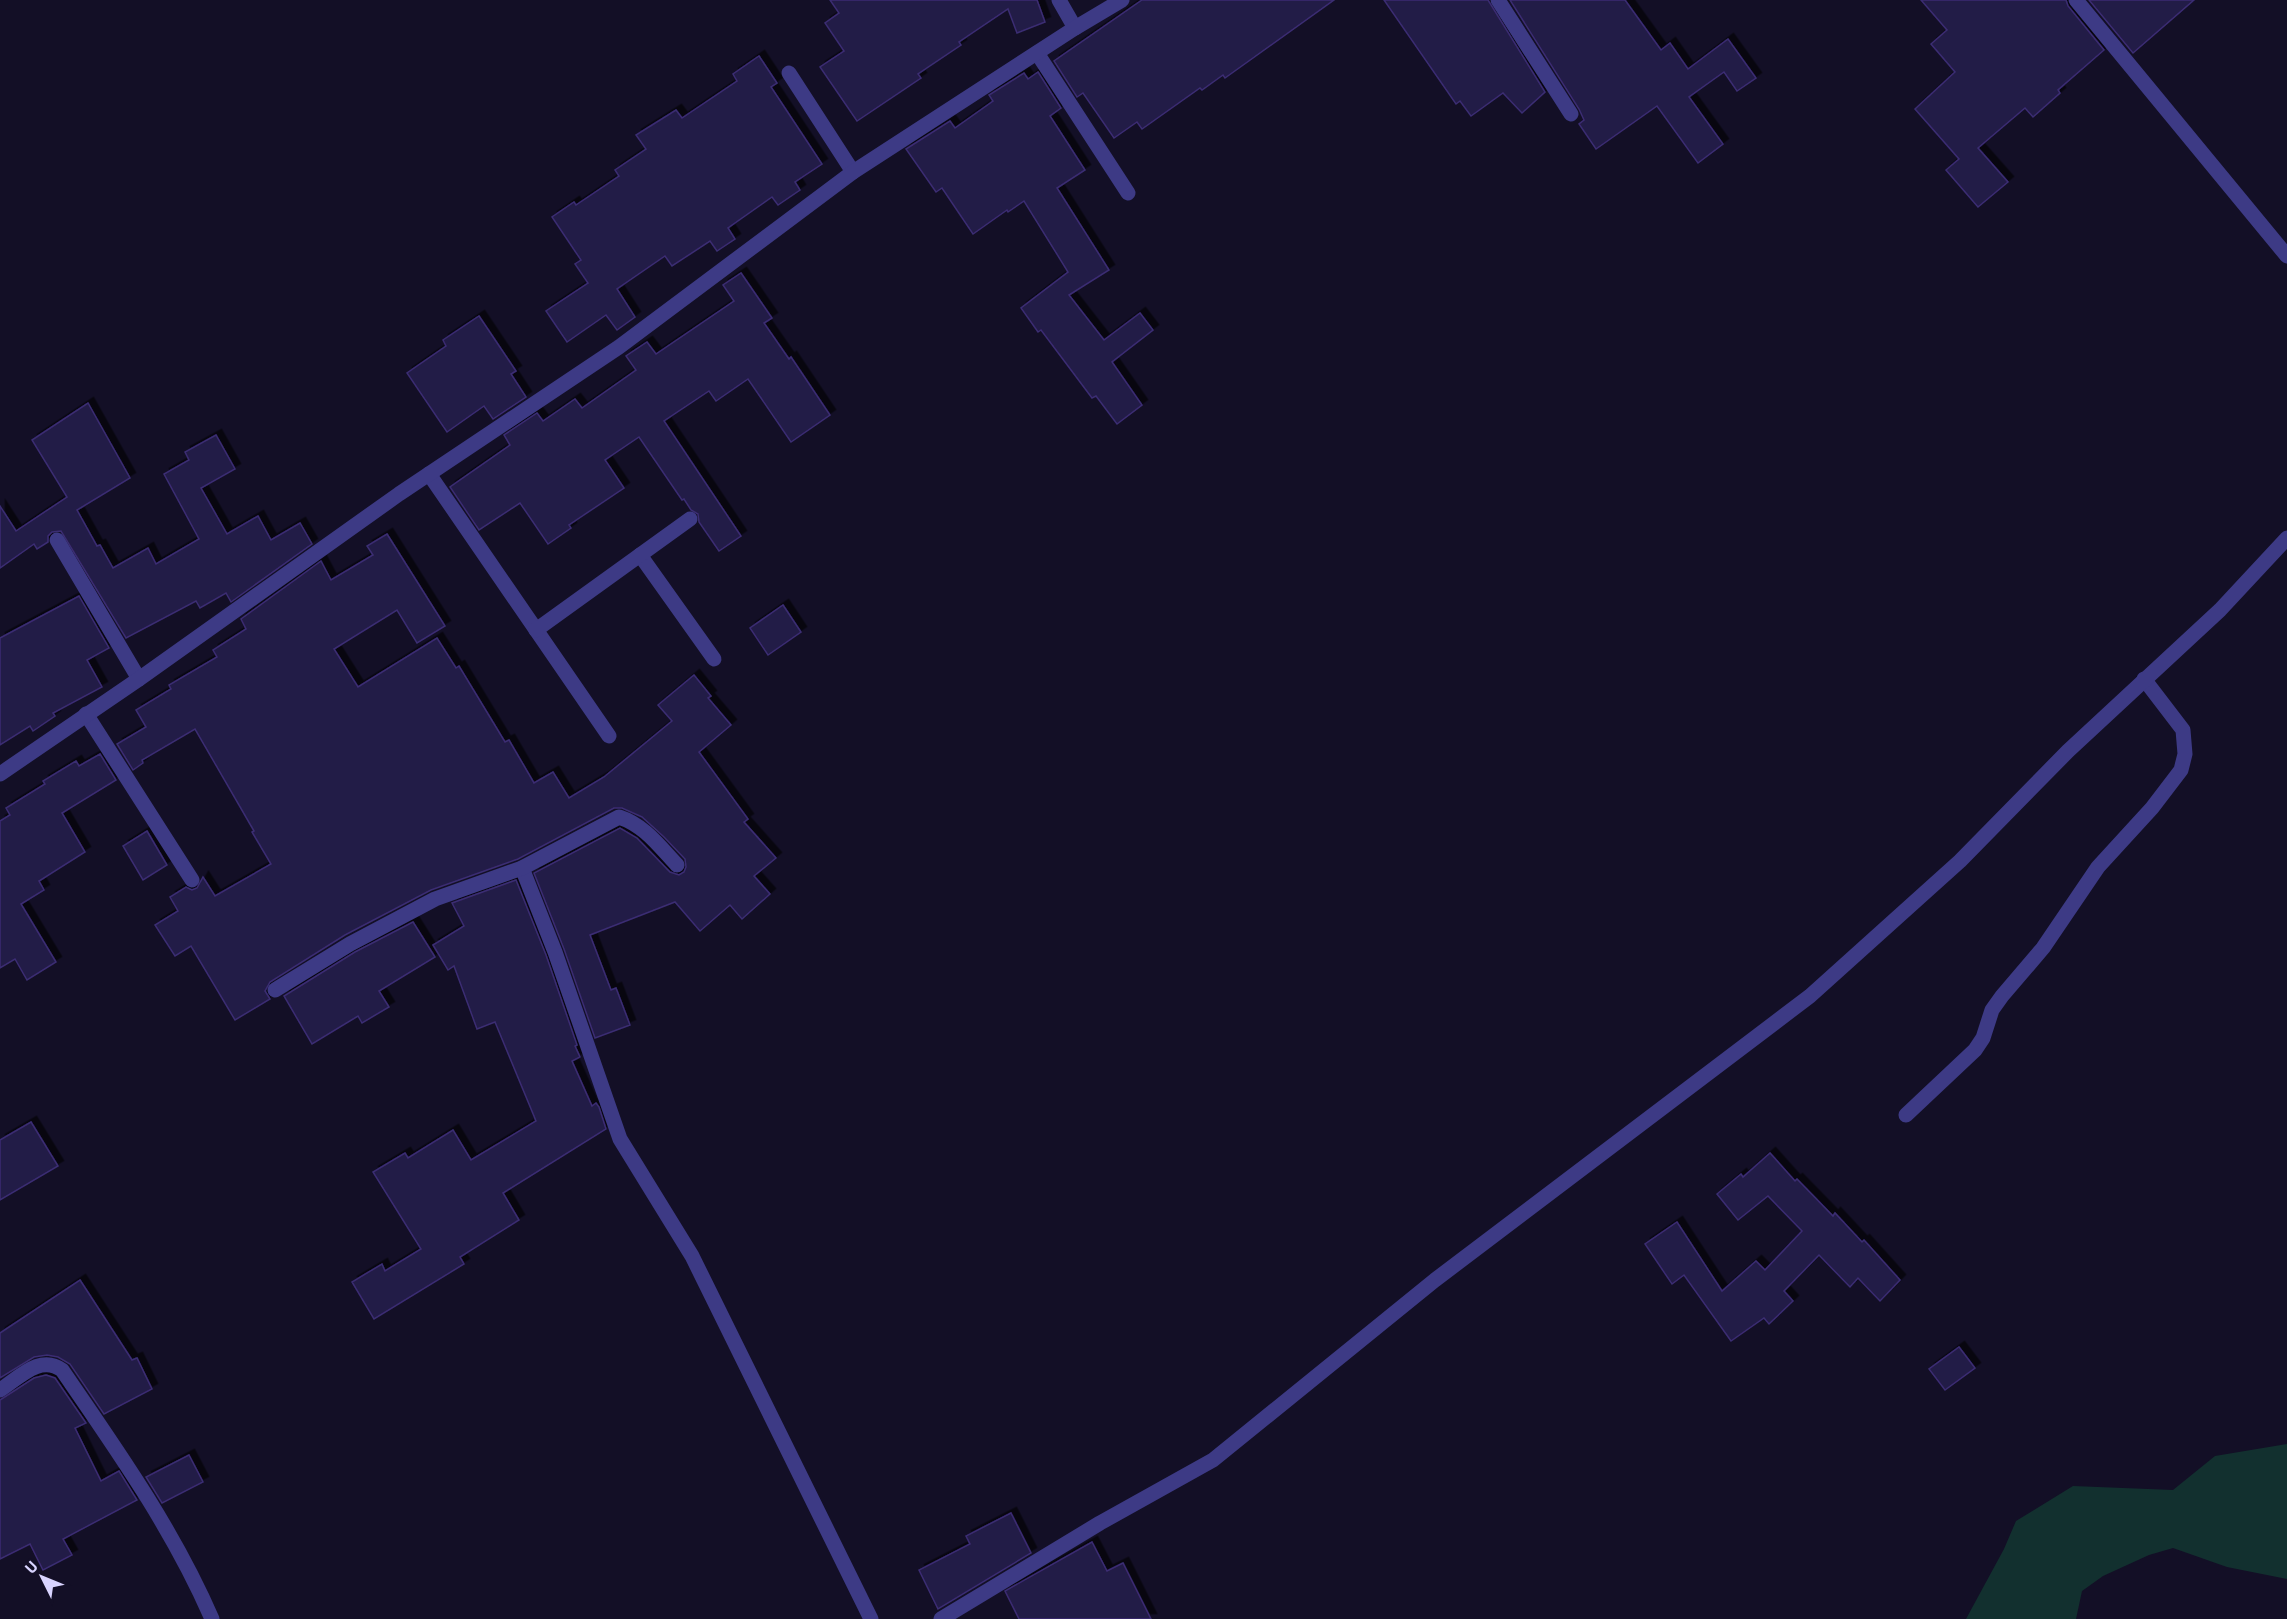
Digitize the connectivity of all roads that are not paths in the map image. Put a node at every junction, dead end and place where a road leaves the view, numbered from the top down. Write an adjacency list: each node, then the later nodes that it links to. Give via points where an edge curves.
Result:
1 (1059, 0): 5 (street)
2 (1122, 0): 5 (street)
3 (1498, 0): 8 (street)
4 (2076, 0): 11 (street)
5 (1074, 28): 6 (street)
6 (1037, 53): 9 (street); 10 (street)
7 (789, 74): 9 (street)
8 (1571, 114)
9 (853, 172): 12 (street, via 619,347)
10 (1128, 193)
11 (2287, 256)
12 (429, 474): 17 (street); 19 (street)
13 (690, 519): 16 (street)
14 (2287, 538): 20 (street, via 2220,610)
15 (57, 540): 19 (street)
16 (640, 555): 17 (street); 18 (street)
17 (536, 630): 22 (street)
18 (714, 659)
19 (139, 679): 21 (street)
20 (2144, 679): 28 (street, via 2183,730 2185,754 2181,770 2098,867 2043,948 2002,996 1975,1050); 32 (street, via 1960,861 1810,996 1435,1280 1213,1460)
21 (86, 714): 23 (street); 26 (street)
22 (609, 736)
23 (0, 774)
24 (677, 865): 25 (street, via 641,827 619,817)
25 (522, 868): 27 (street, via 435,899); 31 (street, via 620,1139 692,1256)
26 (192, 880)
27 (275, 990)
28 (1906, 1115)
29 (0, 1390): 30 (street, via 38,1365 47,1363 62,1370 160,1518)
30 (212, 1619)
31 (871, 1619)
32 (941, 1619)

